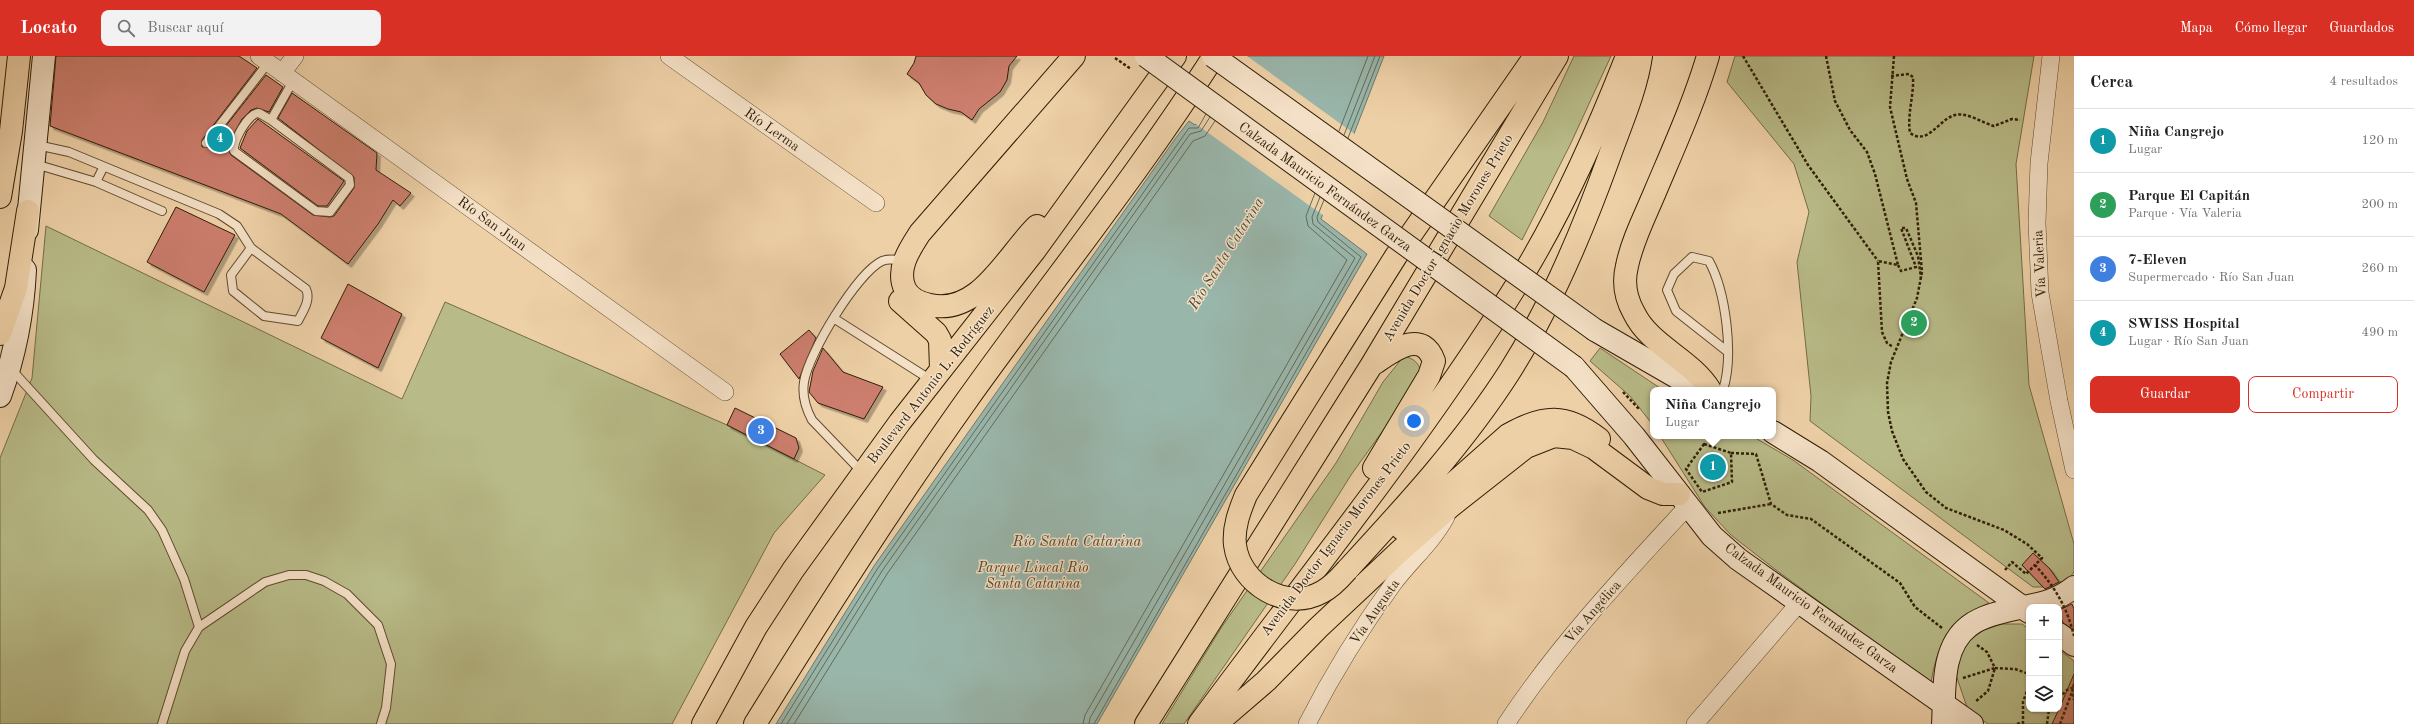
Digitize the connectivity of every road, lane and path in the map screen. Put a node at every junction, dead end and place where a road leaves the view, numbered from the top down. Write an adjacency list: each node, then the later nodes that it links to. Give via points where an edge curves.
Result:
1 (19, 56): 29 (main road, via 11,131)
2 (44, 56): 25 (main road)
3 (295, 56): 21 (street)
4 (669, 56): 30 (street, Río Lerma)
5 (1060, 56): 34 (main road, via 1035,90 908,229)
6 (1074, 56): 34 (main road)
7 (1146, 56): 55 (main road, Calzada Mauricio Fernández Garza, bridge, via 1574,367)
8 (1175, 56): 28 (main road, Boulevard Antonio L. Rodríguez)
9 (1214, 56): 45 (main road, bridge, via 1595,330); 89 (main road, via 1163,135 962,406 860,555)
10 (1535, 56): 61 (main road, bridge, via 1396,256 1246,495 1239,512 1235,545 1242,568 1254,582 1270,592 1284,598 1301,598 1322,593)
11 (1557, 56): 42 (main road, Avenida Doctor Ignacio Morones Prieto)
12 (1626, 56): 59 (main road, Avenida Doctor Ignacio Morones Prieto, via 1611,96 1563,200 1524,272 1455,377)
13 (1642, 56): 61 (main road, via 1621,122 1577,239 1540,317 1496,391 1417,492)
14 (1708, 56): 46 (main road, via 1698,90 1626,266 1626,296 1634,314 1645,329 1697,372)
15 (1742, 56): 35 (path, via 1808,165)
16 (1826, 56): 36 (path, via 1835,101 1850,130 1867,152 1875,174)
17 (1894, 56): 20 (path)
18 (2051, 56): 52 (street, Vía Valeria, via 2039,164 2037,223 2040,293)
19 (264, 59): 21 (street, Río San Juan); 24 (lane)
20 (1891, 76): 23 (path, via 1909,74 1913,77 1914,90 1908,115 1910,133 1917,137 1931,133 1943,120 1956,114 1994,126); 37 (path, bridge, via 1890,107 1907,180 1916,203)
21 (288, 77): 22 (lane); 48 (street, Río San Juan)
22 (271, 120): 22 (lane, via 259,113 250,116 233,144 234,151 316,211 330,212 350,185 349,178)
23 (2020, 120)
24 (206, 143)
25 (33, 154): 26 (lane, via 69,152); 27 (lane); 31 (main road)
26 (103, 168): 27 (lane); 33 (lane, via 219,214 237,226)
27 (96, 182): 32 (lane)
28 (1083, 186): 34 (main road, via 1035,228 981,289 966,301 946,307 918,301 907,292 903,284); 44 (main road, Boulevard Antonio L. Rodríguez)
29 (0, 197)
30 (876, 203)
31 (28, 211): 39 (main road, via 16,288); 43 (main road, via 23,304)
32 (162, 211)
33 (251, 248): 33 (lane, via 306,289 307,304 298,321 264,316 233,291 231,275)
34 (898, 260): 38 (lane, via 874,266 862,277); 44 (main road, via 890,279 897,296 909,311 932,328 940,340)
35 (1878, 261): 36 (path); 40 (path, via 1882,332 1887,343)
36 (1898, 265): 37 (path, via 1901,271 1916,267 1901,228 1906,228 1918,256)
37 (1921, 278): 60 (path, bridge, via 1917,298 1895,348 1887,383 1888,412 1902,459 1926,492 1946,508 2004,530 2027,544 2042,558)
38 (835, 319): 44 (lane); 53 (lane, via 813,359 804,382 806,410 812,420)
39 (0, 334)
40 (1893, 346)
41 (1728, 352): 41 (lane, via 1722,290 1708,260 1692,257 1674,274 1667,290 1676,311); 47 (lane)
42 (1371, 366): 59 (main road, via 1391,352 1409,344 1419,345 1428,350 1434,361 1430,376 1362,488); 90 (main road, Avenida Doctor Ignacio Morones Prieto)
43 (10, 368): 49 (main road); 67 (lane, via 94,460 148,510 162,530 184,580)
44 (936, 375): 53 (main road, Boulevard Antonio L. Rodríguez)
45 (1694, 387)
46 (1708, 387)
47 (1724, 387)
48 (725, 392)
49 (0, 396)
50 (1776, 434): 66 (main road, via 1820,460)
51 (1731, 453): 55 (path, via 1732,482); 55 (path, via 1704,444 1686,469); 56 (path, via 1756,454)
52 (2074, 470)
53 (863, 473): 88 (main road, Boulevard Antonio L. Rodríguez, via 793,570 756,627)
54 (1632, 475): 55 (main road, via 1657,492); 57 (main road, via 1581,441 1554,436 1526,447); 61 (main road, via 1612,450 1586,429 1572,422 1558,419 1542,420 1525,425 1508,435 1376,554 1361,565)
55 (1694, 497): 64 (main road, Calzada Mauricio Fernández Garza, via 1712,536); 94 (street, Vía Angélica, via 1562,648 1531,686)
56 (1771, 504): 58 (path, via 1719,513); 68 (path, via 1787,514 1811,519 1900,583 1915,607)
57 (1451, 506): 92 (main road, via 1318,628 1266,681); 93 (street, Vía Augusta, via 1436,533 1394,584 1350,648)
58 (1713, 509)
59 (1332, 549): 91 (main road, Avenida Doctor Ignacio Morones Prieto)
60 (2035, 565): 62 (path, via 2026,574 2012,562); 70 (path, bridge, via 2050,581 2063,601)
61 (1347, 570)
62 (2005, 570)
63 (2074, 587): 65 (main road)
64 (1800, 602): 84 (main road, Calzada Mauricio Fernández Garza); 95 (street)
65 (2043, 604)
66 (2026, 610): 84 (main road, via 1985,618 1968,626 1957,639 1948,662)
67 (199, 627): 86 (lane, via 185,652); 87 (lane, via 265,582 289,575 306,575 324,581 347,594 378,625 390,664 386,708)
68 (1946, 631)
69 (2062, 636): 72 (main road)
70 (2074, 636)
71 (1971, 642): 73 (path, via 1987,652)
72 (2074, 645)
73 (1995, 668): 74 (path, via 2015,669); 75 (path); 82 (path, via 1988,691 1976,702)
74 (2026, 673)
75 (1957, 680)
76 (2074, 684): 78 (path, bridge)
77 (2074, 687): 80 (path)
78 (2072, 692): 81 (path, bridge); 99 (path)
79 (2026, 694): 85 (path, via 2023,702)
80 (2062, 695)
81 (2074, 700)
82 (1972, 702)
83 (2048, 712): 98 (path)
84 (1944, 714): 96 (main road, Calzada Mauricio Fernández Garza)
85 (2023, 723): 97 (path)
86 (162, 724)
87 (381, 724)
88 (703, 724)
89 (755, 724)
90 (1146, 724)
91 (1199, 724)
92 (1216, 724)
93 (1307, 724)
94 (1506, 724)
95 (1695, 724)
96 (1972, 724)
97 (2018, 724)
98 (2047, 724)
99 (2060, 724)

